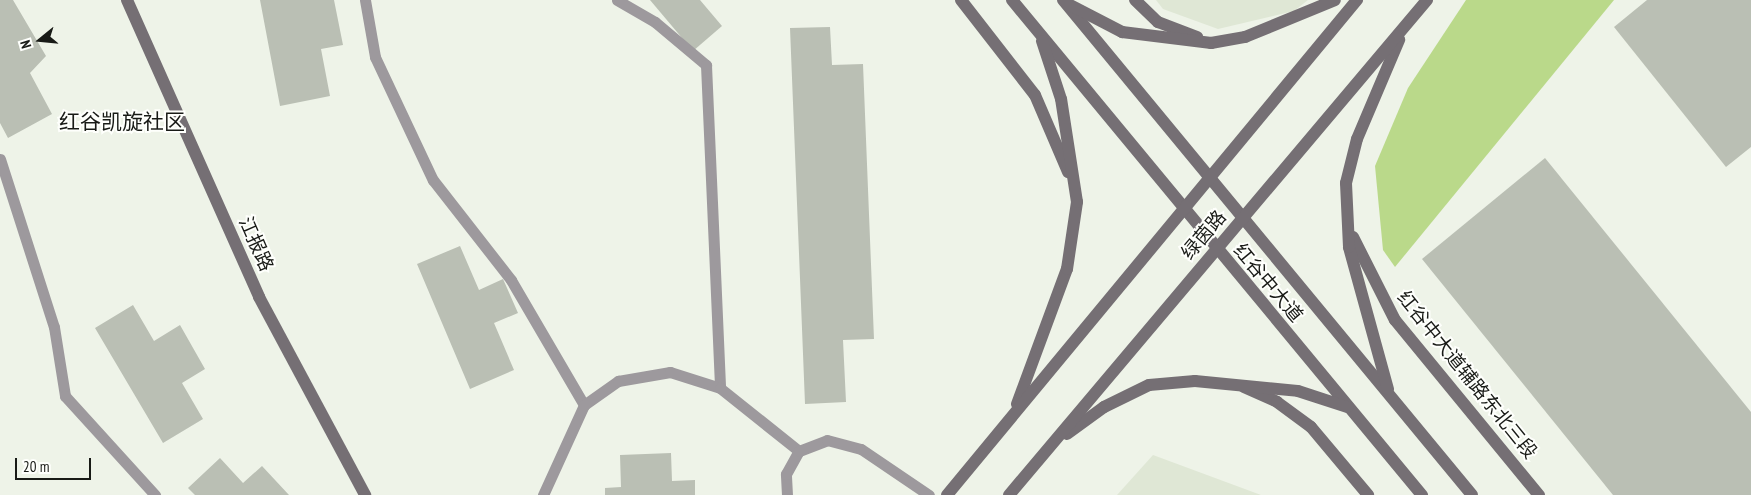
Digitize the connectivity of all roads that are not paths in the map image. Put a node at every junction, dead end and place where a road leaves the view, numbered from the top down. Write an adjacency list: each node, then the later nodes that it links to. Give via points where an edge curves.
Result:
1 (127, 0): 30 (main road, 江报路, via 259,297)
2 (365, 0): 24 (lane, via 374,56 433,180 511,280)
3 (617, 0): 22 (lane, via 655,22 706,65)
4 (961, 0): 16 (main road, via 1035,95 1059,142)
5 (1012, 0): 12 (main road, 红谷中大道)
6 (1135, 0): 13 (main road, via 1158,22)
7 (1335, 0): 13 (main road, via 1245,38)
8 (1357, 0): 15 (main road, 绿茵路)
9 (1427, 0): 11 (main road, 绿茵路)
10 (1064, 1): 13 (main road, via 1122,32); 15 (main road, 红谷中大道)
11 (1407, 23): 18 (main road, 绿茵路); 19 (main road, via 1356,139 1346,183)
12 (1039, 34): 16 (main road, via 1061,100); 17 (main road, 红谷中大道)
13 (1211, 43)
14 (0, 159): 29 (lane, via 54,327 65,396)
15 (1209, 177): 17 (main road, 绿茵路); 18 (main road, 红谷中大道)
16 (1078, 202): 26 (main road, via 1067,269)
17 (1182, 211): 20 (main road, 红谷中大道); 26 (main road, 绿茵路)
18 (1243, 218): 20 (main road, 绿茵路); 23 (main road, 红谷中大道)
19 (1346, 220): 23 (main road, via 1349,246); 39 (main road, 红谷中大道辅路东北三段, via 1373,284 1395,320)
20 (1216, 250): 25 (main road, 红谷中大道); 27 (main road, 绿茵路)
21 (1228, 380): 25 (main road, via 1298,391); 27 (main road, via 1149,385 1104,407); 36 (main road, via 1277,402 1311,427)
22 (720, 388): 24 (lane, via 670,372 618,381); 28 (lane)
23 (1389, 394): 38 (main road, 红谷中大道)
24 (584, 405): 31 (lane)
25 (1347, 407): 37 (main road, 红谷中大道)
26 (1014, 413): 34 (main road, 绿茵路)
27 (1051, 446): 35 (main road, 绿茵路)
28 (799, 451): 32 (lane, via 786,474); 33 (lane, via 827,440 861,449)
29 (155, 495)
30 (365, 495)
31 (543, 495)
32 (786, 495)
33 (929, 495)
34 (947, 495)
35 (1009, 495)
36 (1368, 495)
37 (1422, 495)
38 (1472, 495)
39 (1539, 495)

